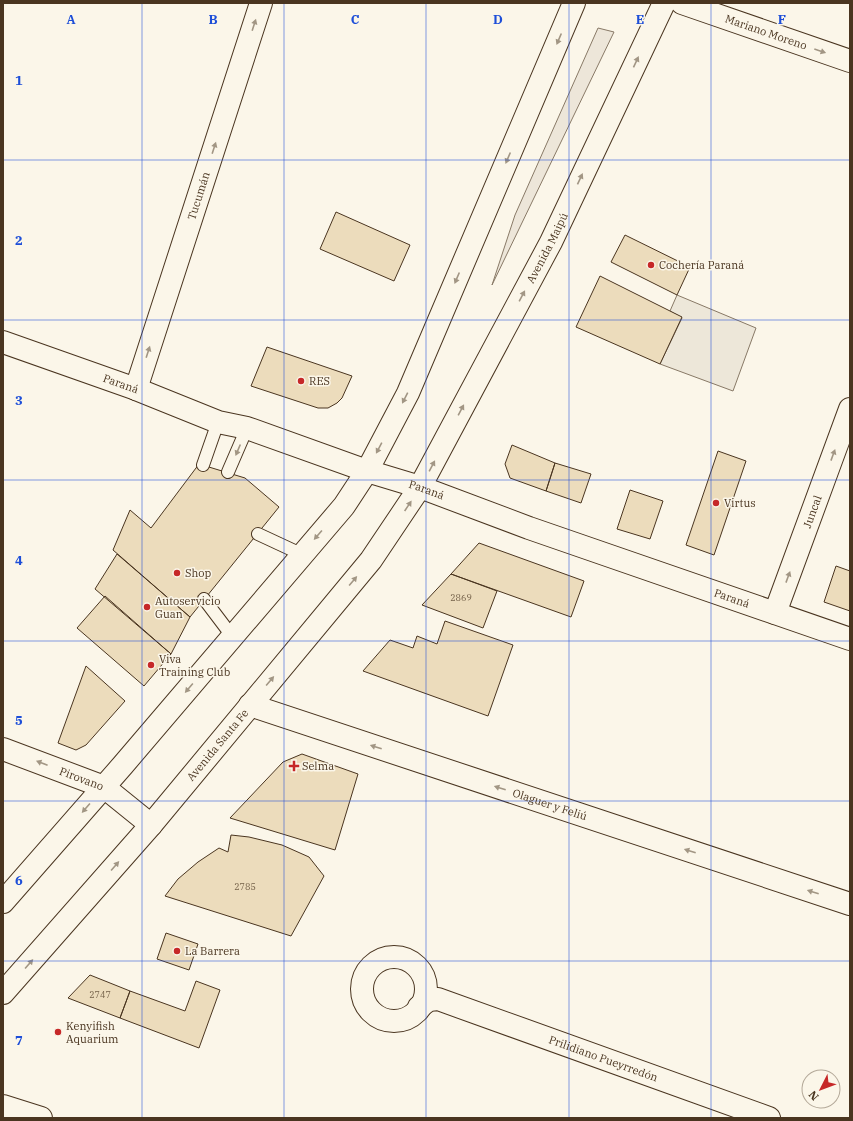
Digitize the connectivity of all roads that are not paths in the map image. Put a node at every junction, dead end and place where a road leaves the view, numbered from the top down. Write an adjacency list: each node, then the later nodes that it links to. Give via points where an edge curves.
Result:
1 (261, 3): 7 (street, Tucumán, one-way to 1)
2 (574, 3): 12 (street, one-way to 12, via 408,393)
3 (664, 3): 14 (street, Avenida Maipú, one-way to 3, via 551,242)
4 (682, 3): 5 (street, Mariano Moreno, one-way to 5)
5 (850, 61)
6 (3, 342): 7 (street, Paraná)
7 (136, 389): 9 (street, Paraná)
8 (850, 409): 18 (street, Juncal, one-way to 8)
9 (218, 422): 10 (street, Paraná); 11 (lane)
10 (247, 428): 12 (street, Paraná); 13 (lane, one-way to 13)
11 (203, 465)
12 (367, 471): 14 (street, Paraná); 16 (street, one-way to 16, via 344,506)
13 (228, 472)
14 (420, 487): 18 (street, Paraná, via 529,528); 21 (street, Avenida Santa Fe, one-way to 14, via 371,560)
15 (258, 534): 16 (lane)
16 (301, 554): 19 (street)
17 (204, 599): 19 (lane)
18 (775, 613): 20 (street, Paraná)
19 (232, 636): 23 (street, one-way to 23)
20 (850, 640)
21 (250, 705): 24 (street, Avenida Santa Fe); 26 (street, Olaguer y Feliú, one-way to 21)
22 (3, 749): 23 (street, Pirovano, one-way to 22)
23 (104, 787): 24 (street, Pirovano); 25 (street, one-way to 25)
24 (151, 825): 27 (street, Avenida Santa Fe, one-way to 24)
25 (3, 902)
26 (850, 904)
27 (3, 993)
28 (429, 1003): 28 (street, via 431,992 419,969 404,959 387,957 374,964 366,973 362,991 364,1000 375,1014 383,1018 401,1020); 31 (street, Prilidiano Pueyrredón)
29 (3, 1106): 30 (street)
30 (41, 1118)
31 (769, 1118)

